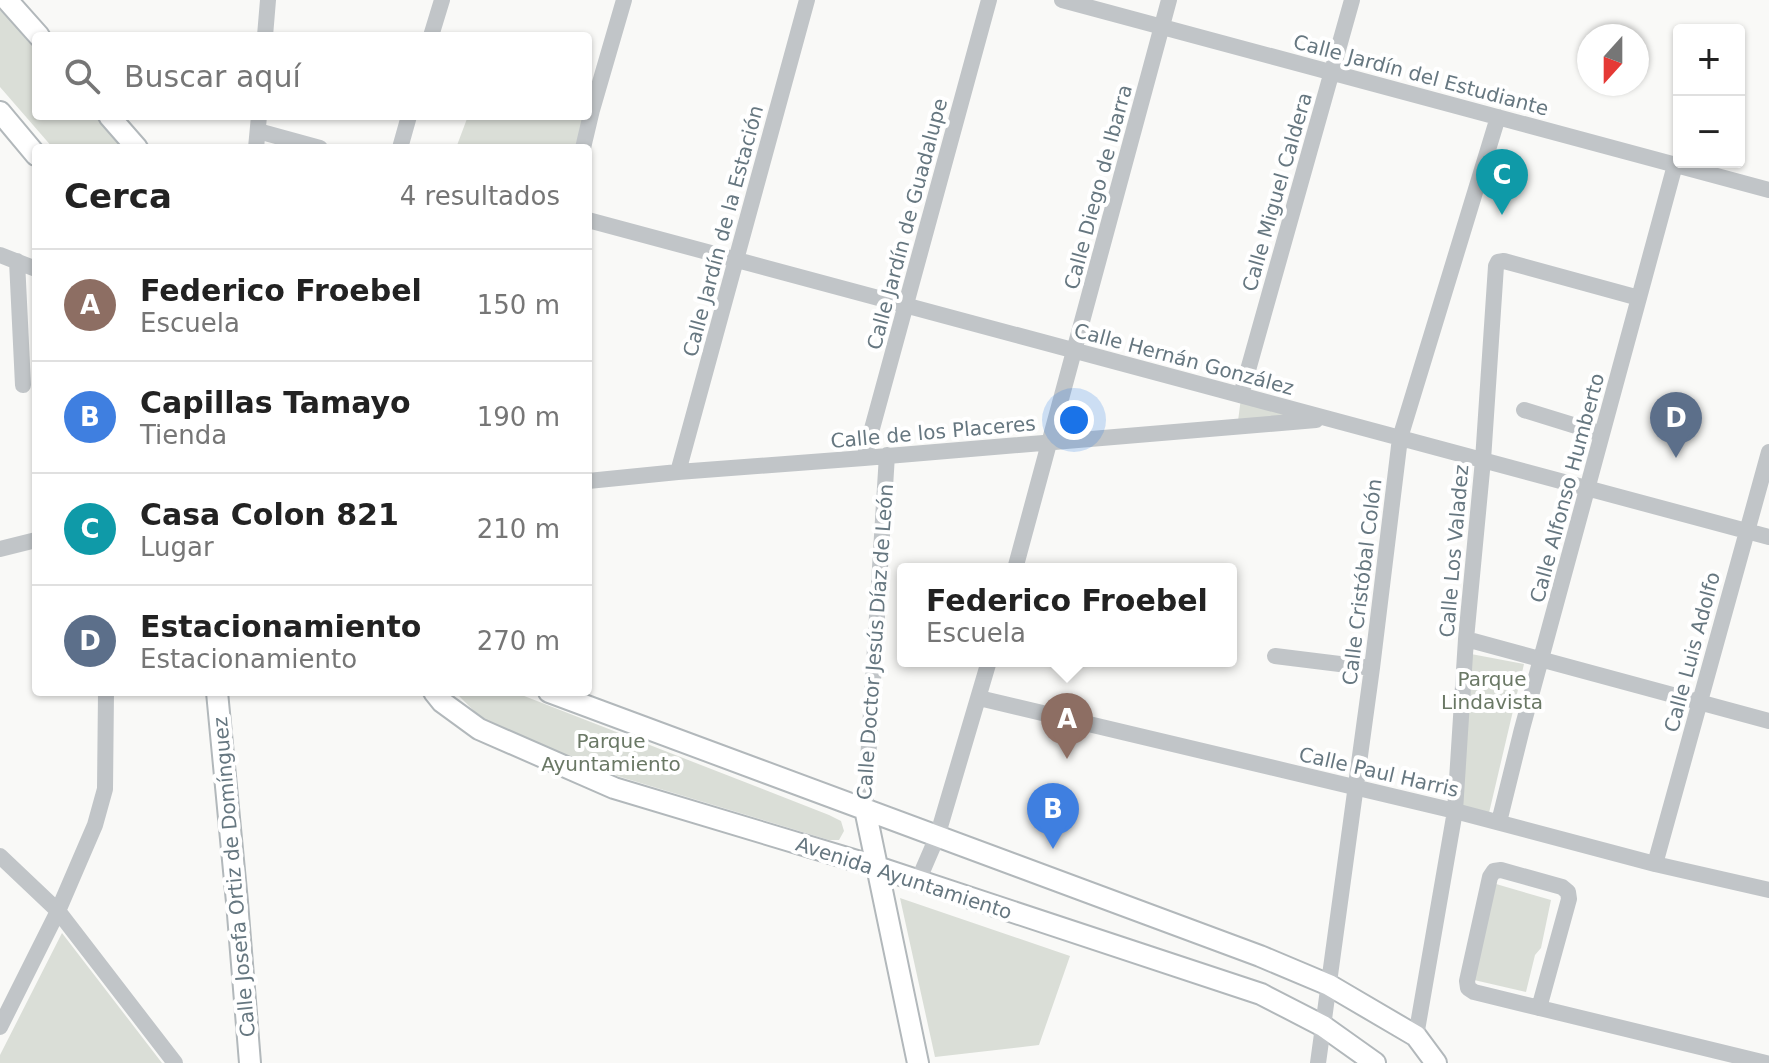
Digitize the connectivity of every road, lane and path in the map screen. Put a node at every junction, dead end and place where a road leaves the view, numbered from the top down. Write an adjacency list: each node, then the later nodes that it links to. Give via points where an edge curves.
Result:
1 (7, 0): 11 (main road)
2 (268, 0): 12 (street)
3 (442, 0): 13 (street)
4 (624, 0): 15 (street)
5 (807, 0): 34 (street, Calle Jardín de la Estación)
6 (989, 0): 37 (street, Calle Jardín de Guadalupe)
7 (1062, 0): 10 (street, Calle Jardín del Estudiante)
8 (1169, 0): 10 (street, Calle Diego de Ibarra)
9 (1352, 0): 14 (street, Calle Miguel Caldera)
10 (1161, 27): 14 (street, Calle Jardín del Estudiante); 38 (street, Calle Diego de Ibarra)
11 (35, 32)
12 (265, 32)
13 (432, 32)
14 (1332, 72): 17 (street, Calle Jardín del Estudiante); 40 (street, Calle Miguel Caldera)
15 (592, 110)
16 (0, 112): 26 (main road)
17 (1498, 117): 27 (street, Calle Jardín del Estudiante); 44 (street, Calle Cristóbal Colón)
18 (112, 120): 22 (main road)
19 (408, 120): 24 (street)
20 (590, 120): 25 (street)
21 (258, 132): 23 (street)
22 (134, 144)
23 (304, 144)
24 (401, 144)
25 (584, 144)
26 (32, 150)
27 (1673, 164)
28 (1674, 168): 36 (street, Calle Alfonso Humberto)
29 (1686, 168): 30 (street, Calle Jardín del Estudiante)
30 (1769, 190)
31 (592, 221): 34 (street, Calle Hernán González)
32 (0, 255): 33 (street)
33 (17, 261): 35 (street); 39 (street)
34 (736, 261): 37 (street, Calle Hernán González); 50 (street, Calle Jardín de la Estación)
35 (32, 267)
36 (1639, 298): 43 (street, Calle Alfonso Humberto); 49 (street, Calle Los Valadez, via 1498,262)
37 (906, 305): 38 (street, Calle Hernán González); 48 (street, Calle Jardín de Guadalupe)
38 (1075, 351): 40 (street, Calle Hernán González); 45 (street, Calle Diego de Ibarra)
39 (23, 385)
40 (1241, 395): 42 (street, Calle Hernán González)
41 (1524, 410): 43 (street)
42 (1330, 419): 44 (street, Calle Hernán González); 45 (street, Calle de los Placeres)
43 (1602, 434): 52 (street, Calle Alfonso Humberto)
44 (1400, 438): 49 (street, Calle Hernán González); 62 (street, Calle Cristóbal Colón)
45 (1050, 442): 47 (street, Calle de los Placeres); 57 (street, Calle Diego de Ibarra)
46 (1769, 452): 53 (street, Calle Luis Adolfo)
47 (887, 455): 48 (street, Calle de los Placeres); 71 (street, Calle Doctor Jesús Díaz de León)
48 (864, 458): 50 (street, Calle de los Placeres)
49 (1483, 460): 52 (street, Calle Hernán González); 58 (street, Calle Los Valadez)
50 (678, 472): 51 (street, Calle de los Placeres)
51 (592, 481)
52 (1588, 488): 53 (street, Calle Hernán González); 60 (street, Calle Alfonso Humberto)
53 (1747, 531): 54 (street, Calle Hernán González); 68 (street, Calle Luis Adolfo)
54 (1769, 537)
55 (32, 541): 56 (street)
56 (0, 549)
57 (1017, 563)
58 (1466, 639): 60 (street); 72 (street, Calle Los Valadez)
59 (1275, 656): 62 (street)
60 (1541, 659): 68 (street); 73 (street, Calle Alfonso Humberto)
61 (987, 667): 67 (street)
62 (1372, 668): 70 (street, Calle Cristóbal Colón)
63 (106, 696): 80 (street, via 105,789)
64 (217, 696): 87 (main road, Calle Josefa Ortiz de Domínguez)
65 (437, 696): 77 (main road, Avenida Ayuntamiento, via 479,729 614,788)
66 (560, 696): 71 (main road)
67 (979, 698): 70 (street, Calle Paul Harris); 74 (street)
68 (1699, 702): 69 (street); 76 (street, Calle Luis Adolfo)
69 (1769, 721)
70 (1355, 787): 72 (street, Calle Paul Harris); 81 (street, Calle Cristóbal Colón)
71 (865, 809): 74 (main road); 77 (main road, Calle Doctor Jesús Díaz de León)
72 (1455, 811): 73 (street, Calle Paul Harris); 85 (street, Calle Los Valadez)
73 (1499, 822): 76 (street, Calle Paul Harris)
74 (937, 837): 78 (street); 81 (main road)
75 (0, 856): 80 (street)
76 (1655, 864): 79 (street, Calle Paul Harris)
77 (877, 867): 78 (main road, Avenida Ayuntamiento); 88 (main road, Calle Doctor Jesús Díaz de León)
78 (918, 881): 83 (main road, Avenida Ayuntamiento, via 1261,994)
79 (1769, 890)
80 (58, 911): 84 (street); 86 (street)
81 (1329, 985): 83 (street, Calle Cristóbal Colón); 85 (main road)
82 (1539, 1008): 82 (street, via 1468,988 1494,871 1568,892); 92 (street)
83 (1323, 1026): 89 (street, Calle Cristóbal Colón); 90 (main road, Avenida Ayuntamiento)
84 (0, 1027)
85 (1416, 1036): 91 (main road)
86 (175, 1063)
87 (250, 1063)
88 (918, 1063)
89 (1318, 1063)
90 (1375, 1063)
91 (1436, 1063)
92 (1766, 1063)

